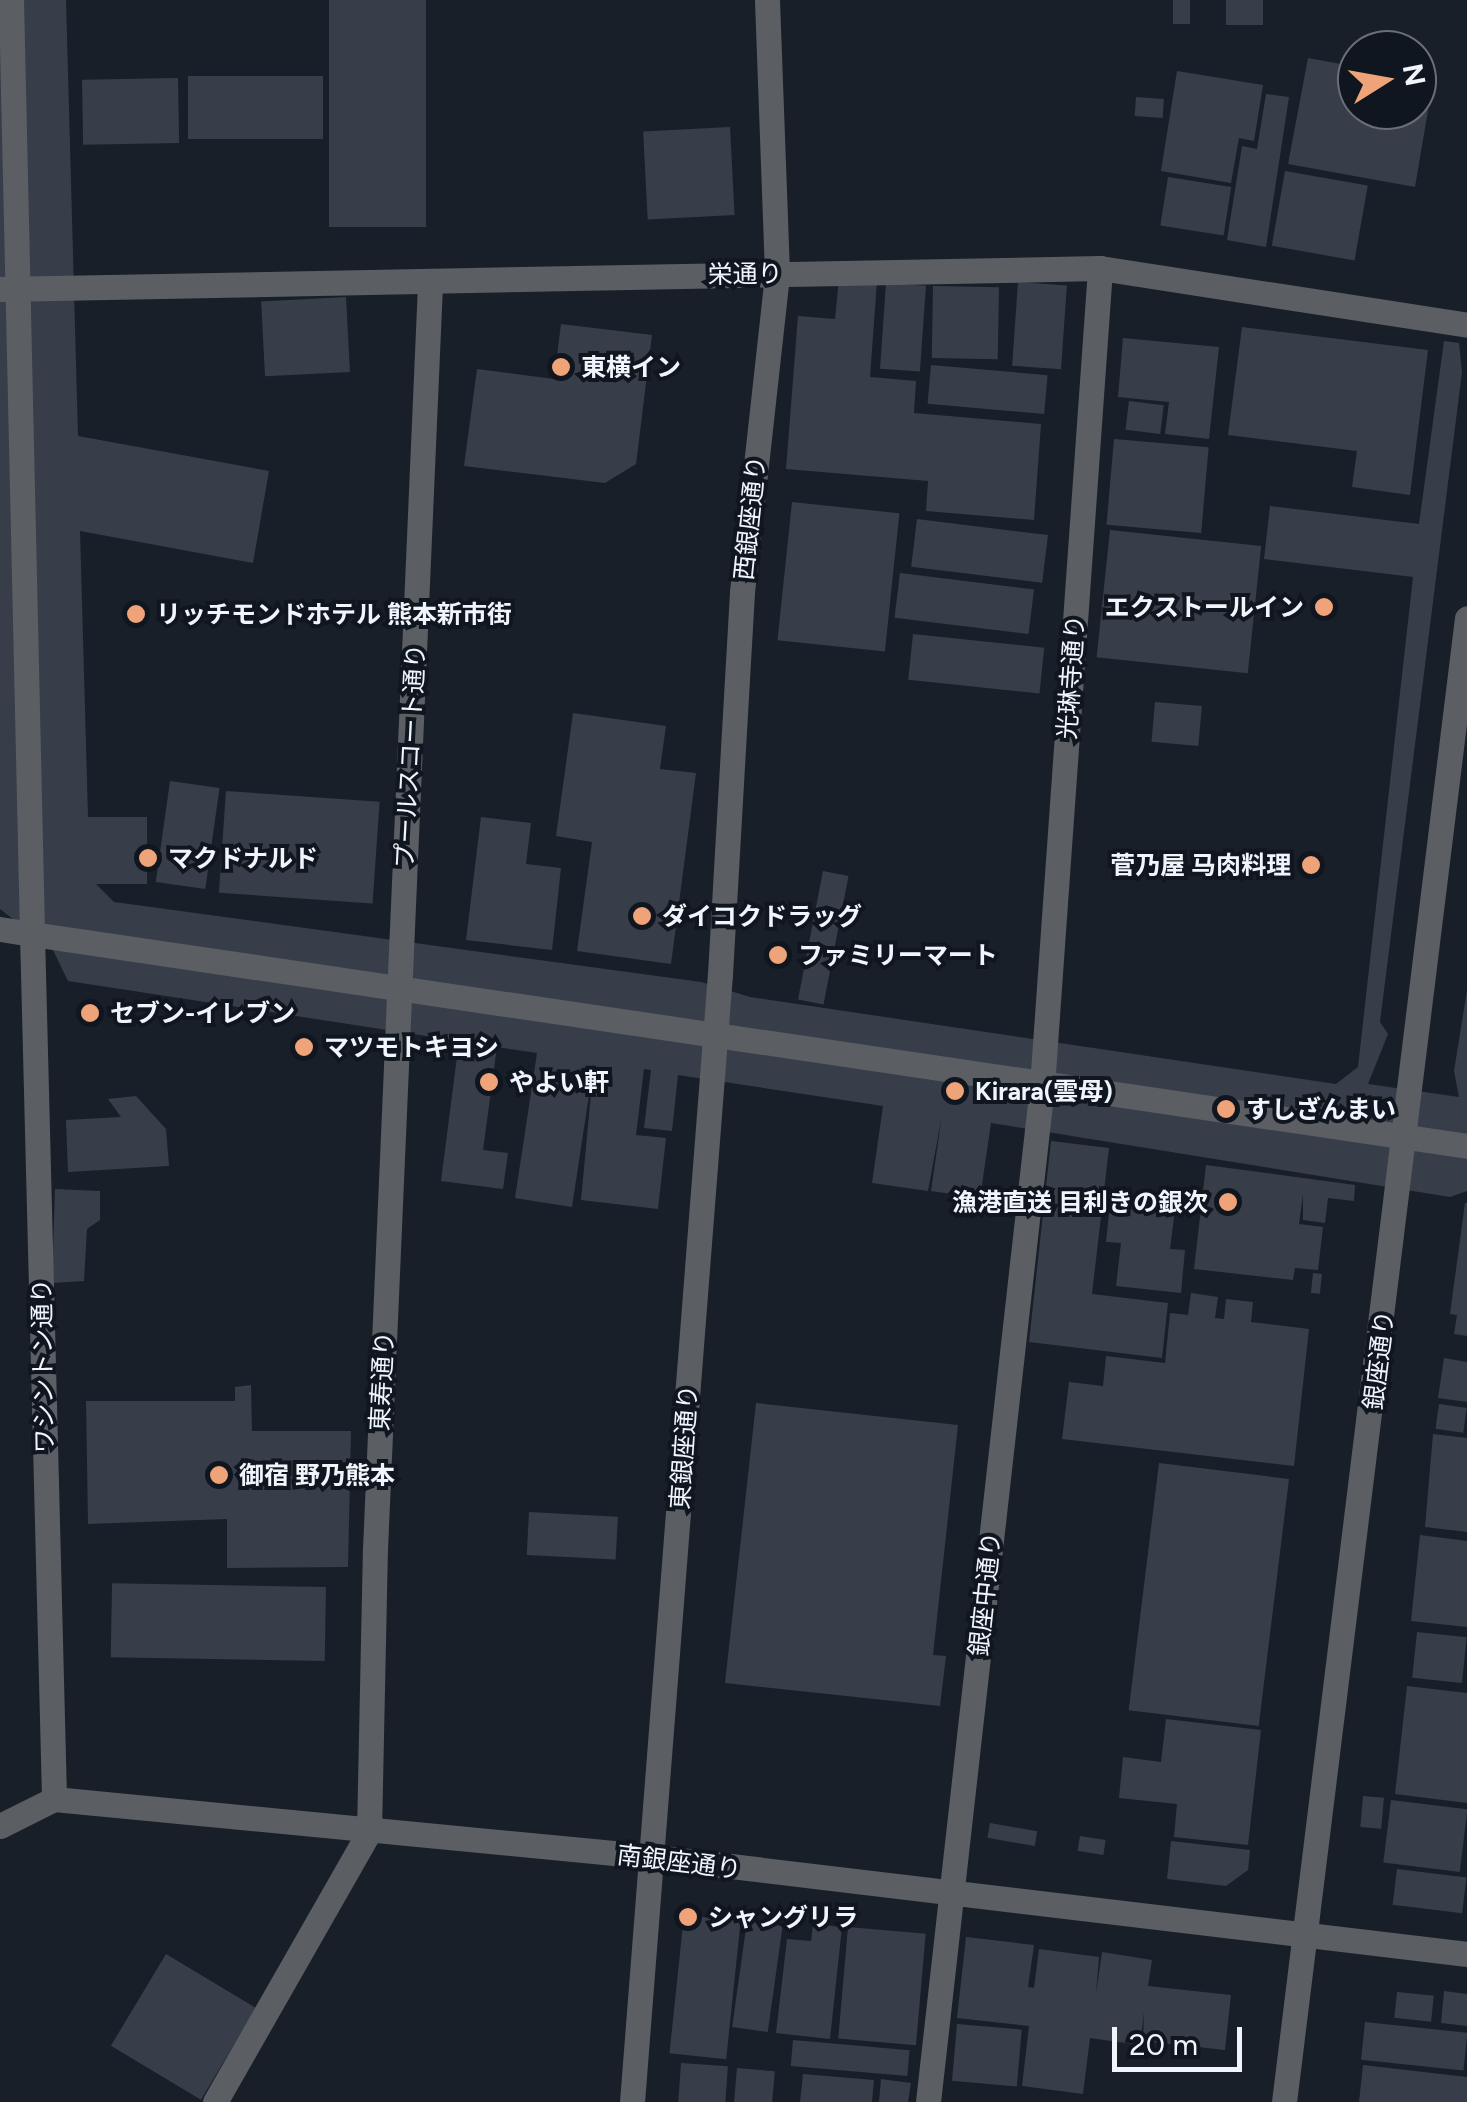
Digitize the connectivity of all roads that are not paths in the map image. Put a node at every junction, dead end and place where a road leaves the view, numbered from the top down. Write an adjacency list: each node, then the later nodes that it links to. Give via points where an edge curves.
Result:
1 (11, 0): 6 (street, ワシントン通り)
2 (767, 0): 4 (street, 西銀座通り)
3 (1100, 268): 4 (street, 栄通り); 7 (street, 栄通り); 13 (street, 光琳寺通り)
4 (777, 274): 5 (street, 栄通り); 12 (street, 西銀座通り, via 742,592)
5 (430, 283): 6 (street, 栄通り); 11 (street, プールスコート通り)
6 (9, 289): 10 (street, ワシントン通り)
7 (1467, 326)
8 (1467, 618): 14 (street, 銀座通り)
9 (0, 929): 10 (street)
10 (32, 934): 11 (street); 16 (street, ワシントン通り)
11 (400, 990): 12 (street); 18 (street, 東寿通り)
12 (714, 1036): 13 (street); 19 (street, 東銀座通り)
13 (1042, 1086): 14 (street); 20 (street, 銀座中通り)
14 (1408, 1137): 15 (street); 21 (street, 銀座通り)
15 (1467, 1146)
16 (54, 1798): 17 (street); 18 (street, 南銀座通り)
17 (0, 1826)
18 (369, 1832): 19 (street, 南銀座通り); 23 (street)
19 (655, 1858): 20 (street, 南銀座通り); 24 (street, 東銀座通り)
20 (950, 1898): 21 (street, 南銀座通り); 25 (street, 銀座中通り)
21 (1304, 1938): 22 (street, 南銀座通り); 26 (street, 銀座通り)
22 (1467, 1954)
23 (215, 2102)
24 (632, 2102)
25 (928, 2102)
26 (1284, 2102)

